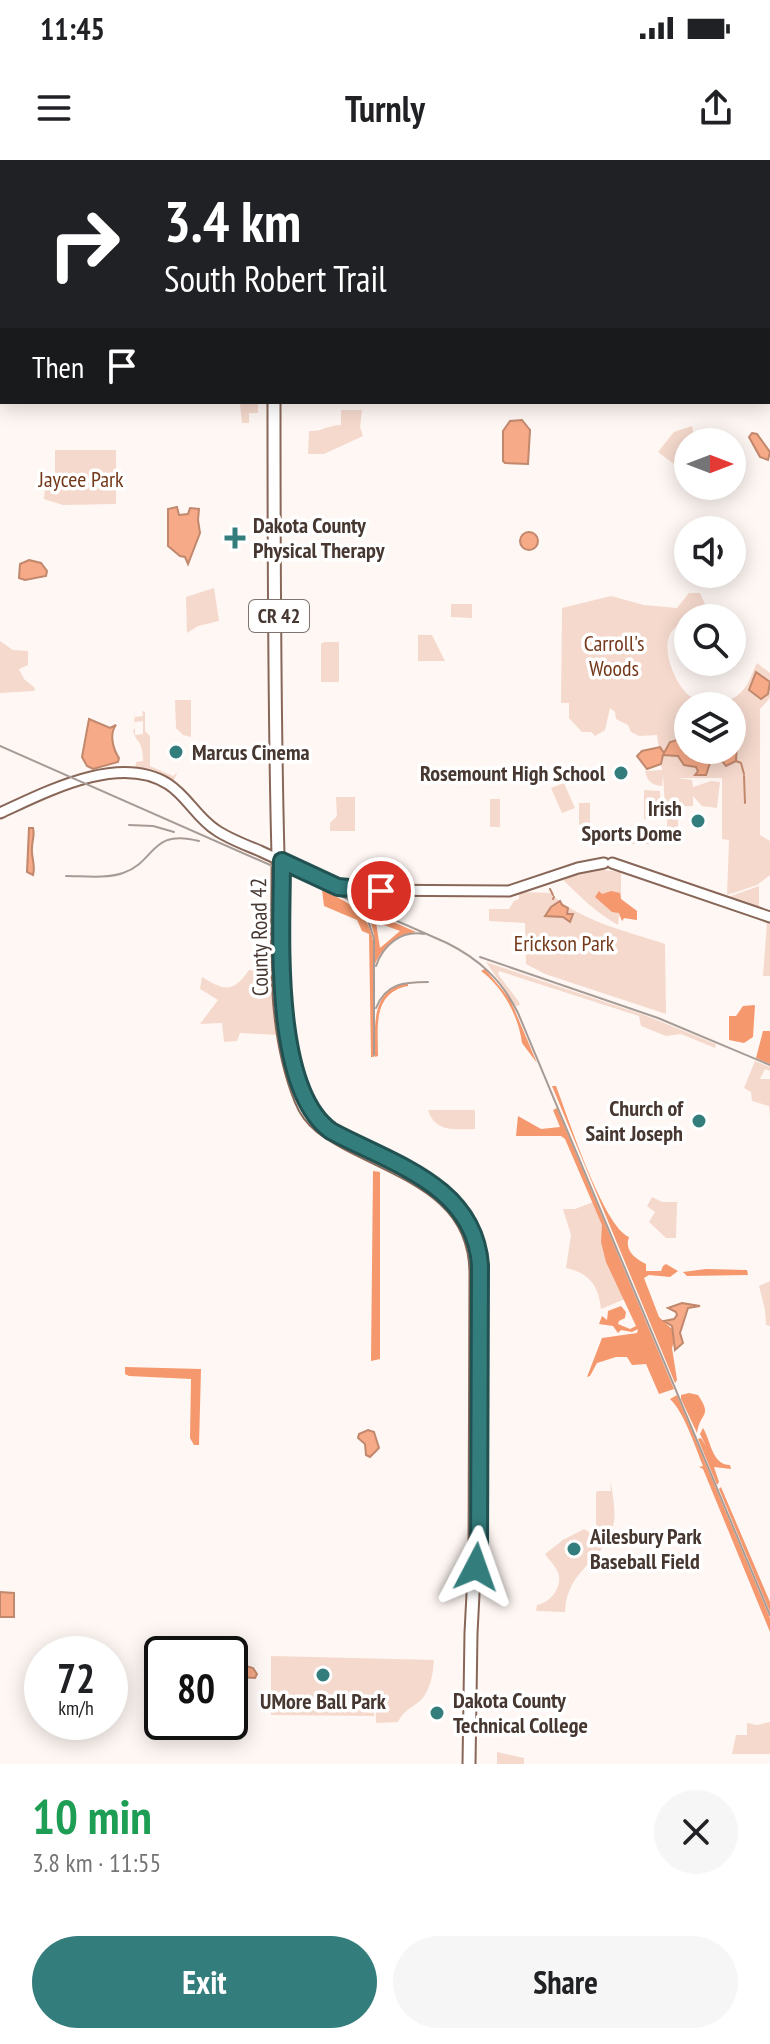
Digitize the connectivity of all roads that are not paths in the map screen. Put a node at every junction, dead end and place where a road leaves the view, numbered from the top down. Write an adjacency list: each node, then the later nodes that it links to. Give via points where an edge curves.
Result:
1 (276, 404): 3 (highway, County Road 42 / CR 42)
2 (276, 404): 4 (highway, County Road 42 / CR 42)
3 (274, 603): 4 (highway); 5 (highway, County Road 42 / CR 42)
4 (279, 632): 6 (highway, County Road 42 / CR 42)
5 (276, 745): 6 (highway); 8 (highway, County Road 42 / CR 42)
6 (280, 779): 8 (highway, County Road 42 / CR 42)
7 (0, 813): 8 (main road, via 81,781 110,773 141,773 174,788 218,832)
8 (280, 860): 9 (main road, via 338,887 408,891 509,891 608,865); 10 (highway, County Road 42 / CR 42, via 280,1018 304,1106 328,1133 444,1197 472,1239)
9 (766, 916)
10 (477, 1490): 11 (highway, County Road 42 / CR 42); 12 (highway, County Road 42 / CR 42)
11 (475, 1531): 12 (highway); 13 (highway, County Road 42 / CR 42)
12 (478, 1565): 13 (highway, County Road 42 / CR 42)
13 (471, 1749): 14 (highway, County Road 42 / CR 42)
14 (471, 1764)

